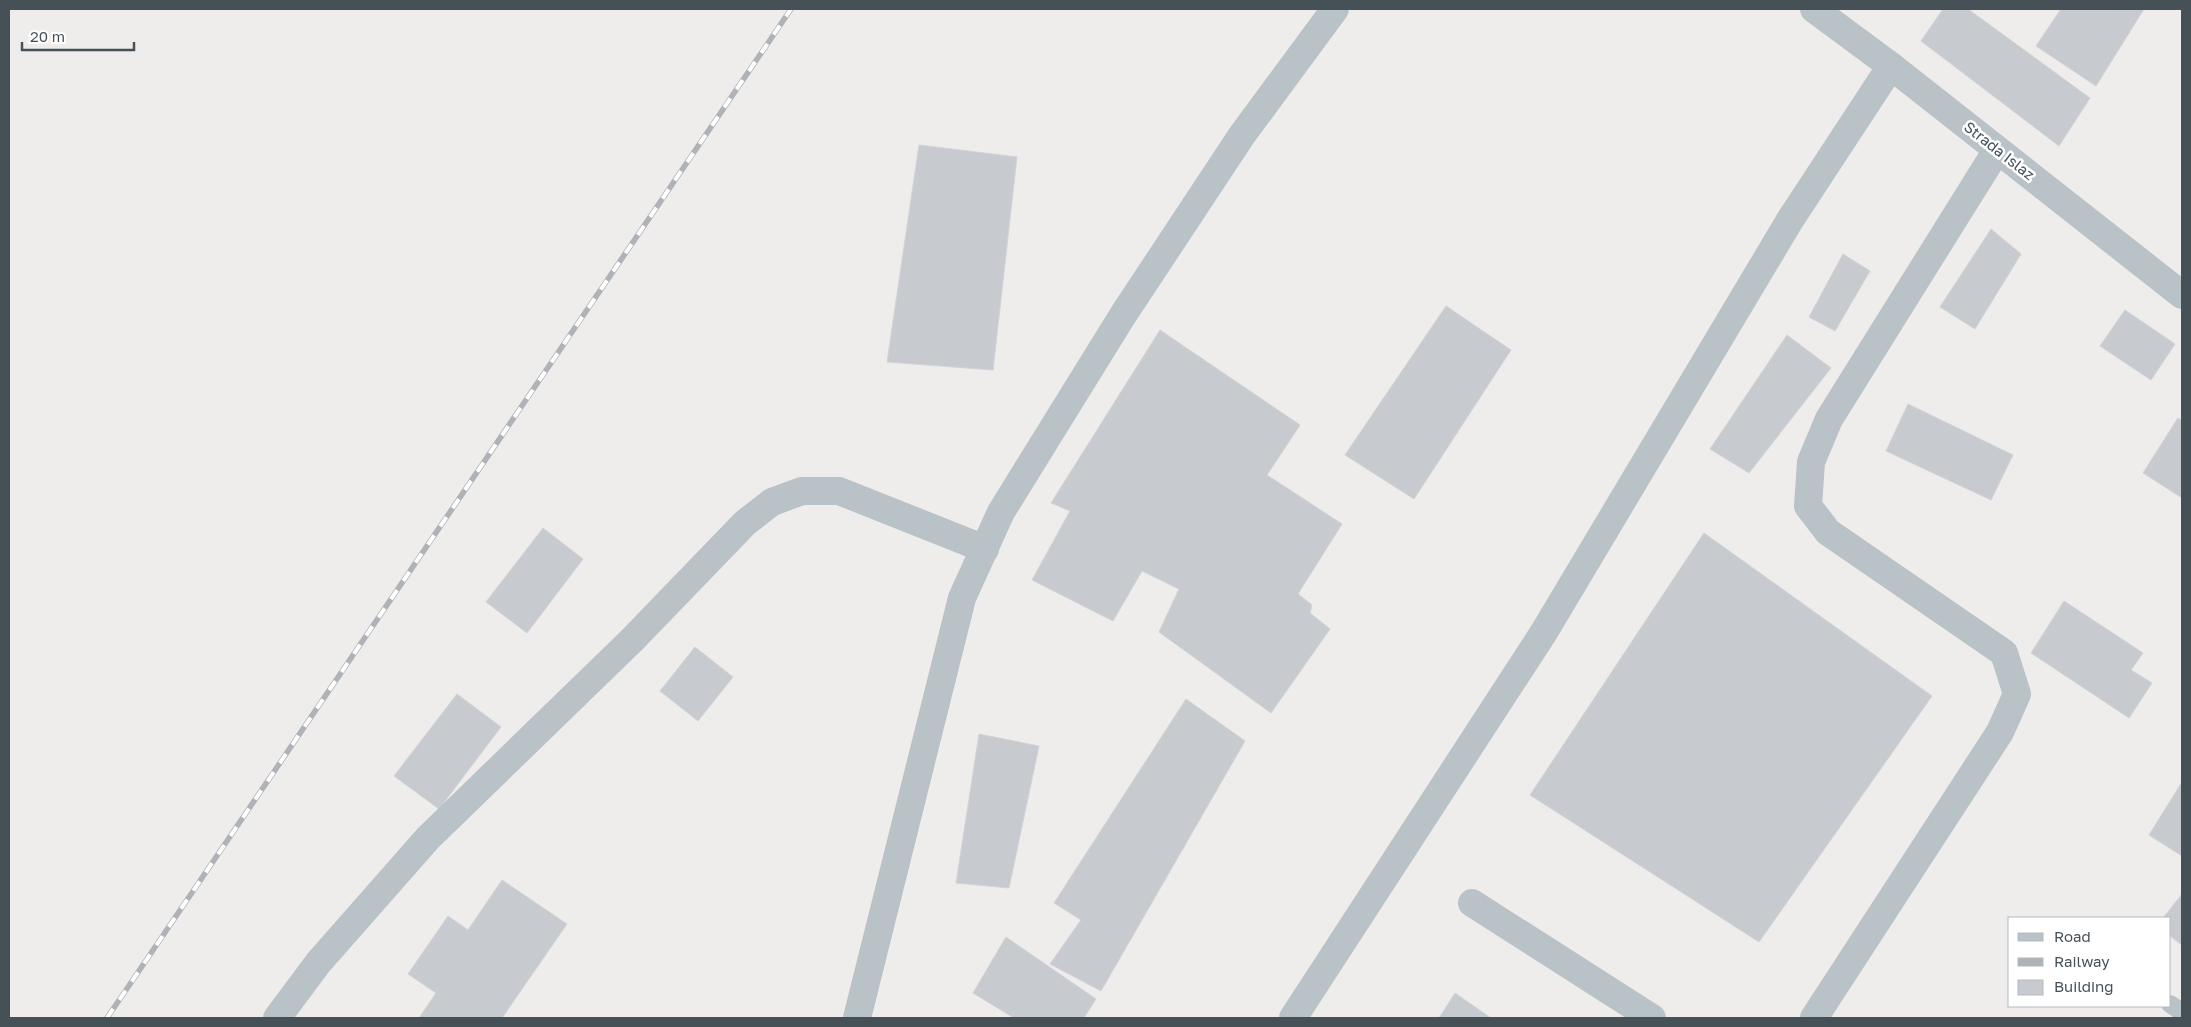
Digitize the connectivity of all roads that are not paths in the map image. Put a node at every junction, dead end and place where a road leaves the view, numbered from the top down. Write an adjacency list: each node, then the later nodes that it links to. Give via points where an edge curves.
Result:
1 (1335, 9): 6 (street, via 1242,135 1123,316 1001,512)
2 (1814, 9): 3 (street, Strada Islaz)
3 (1891, 66): 4 (street, Strada Islaz); 12 (street, via 1790,220 1544,632)
4 (1998, 150): 5 (street, Strada Islaz); 14 (street, via 1829,419 1811,462 1808,506 1828,532 2004,653 2017,694 2000,732)
5 (2182, 295)
6 (985, 549): 10 (street, via 839,491 802,491 772,502 744,523 632,640 428,838 318,963); 11 (street, via 962,598)
7 (1472, 903): 13 (street)
8 (2171, 1005): 9 (lane)
9 (2182, 1012)
10 (277, 1018)
11 (857, 1018)
12 (1293, 1018)
13 (1652, 1018)
14 (1814, 1018)

